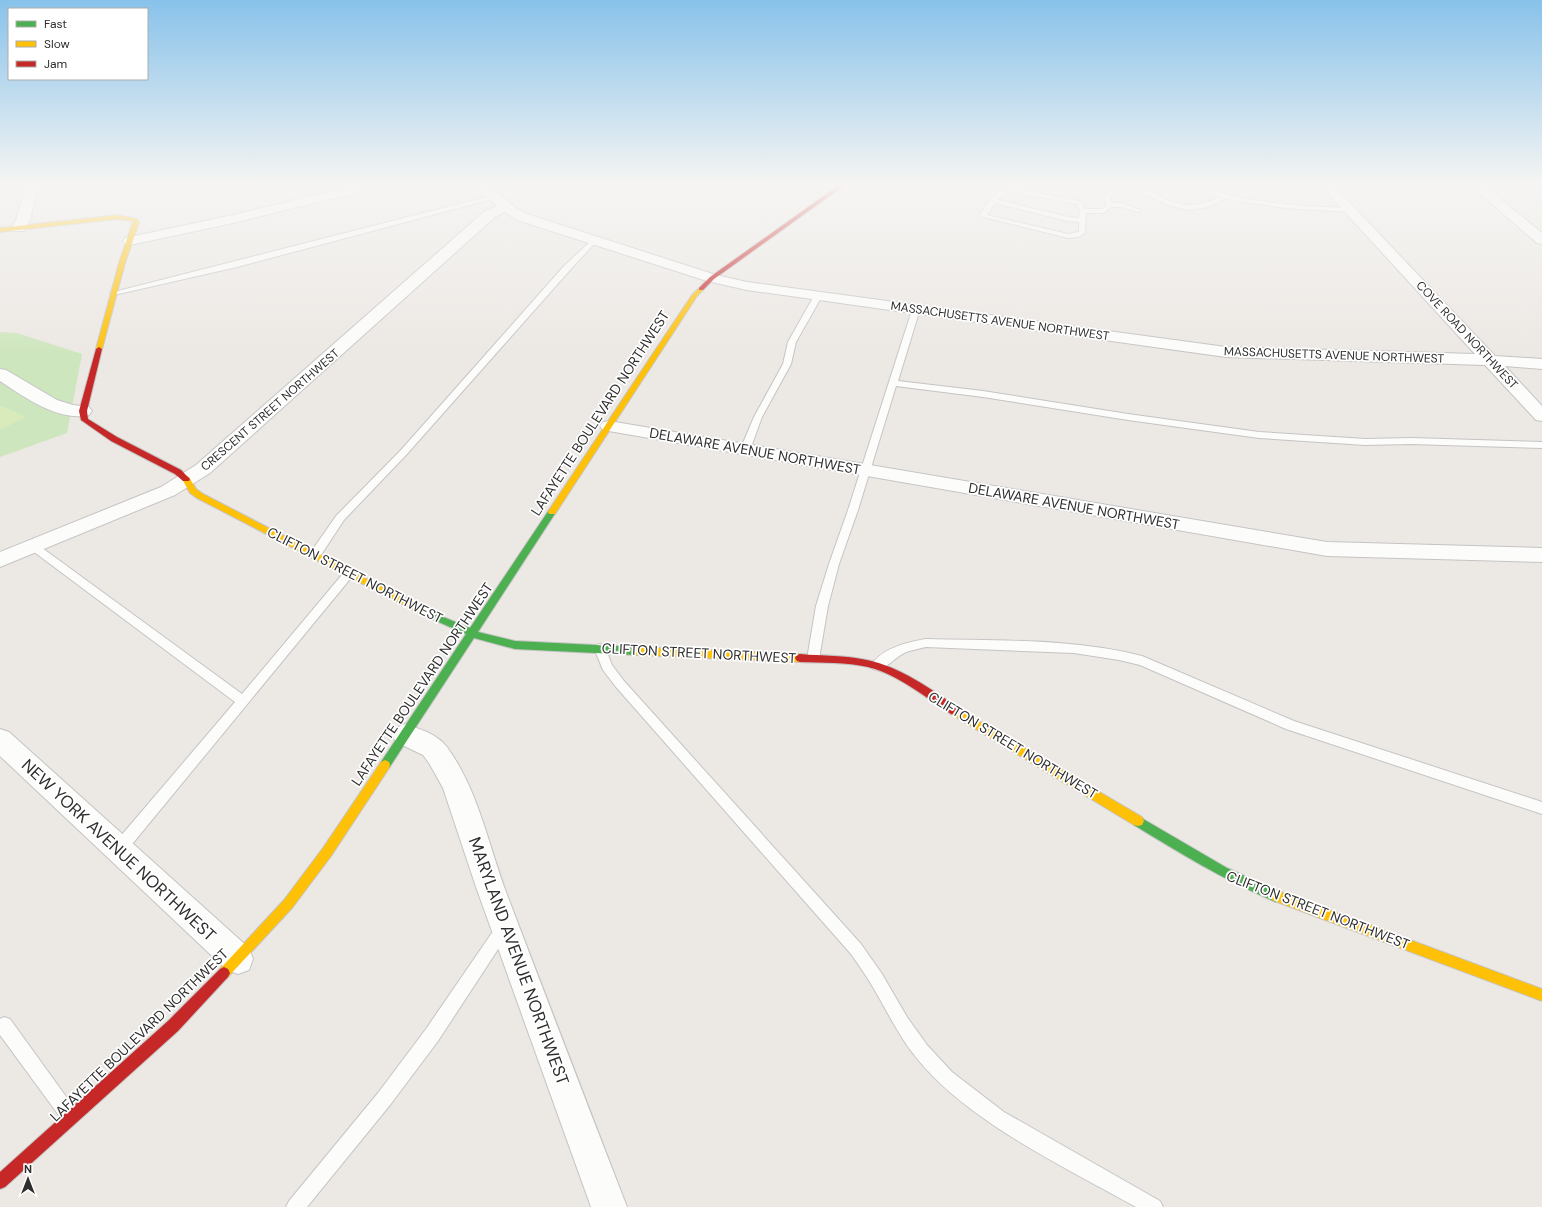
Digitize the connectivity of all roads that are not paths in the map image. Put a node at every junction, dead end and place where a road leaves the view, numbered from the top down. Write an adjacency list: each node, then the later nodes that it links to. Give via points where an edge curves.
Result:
1 (130, 241): 9 (street)
2 (334, 241): 9 (lane)
3 (459, 241): 22 (street, CRESCENT STREET NORTHWEST, via 203,469)
4 (594, 241): 24 (lane, via 404,452 340,518)
5 (599, 241): 8 (street, MASSACHUSETTS AVENUE NORTHWEST)
6 (763, 241): 8 (street, LAFAYETTE BOULEVARD NORTHWEST)
7 (1379, 241): 12 (street, COVE ROAD NORTHWEST)
8 (712, 278): 10 (street, MASSACHUSETTS AVENUE NORTHWEST, via 747,286); 18 (street, LAFAYETTE BOULEVARD NORTHWEST, via 695,295)
9 (114, 293): 16 (street)
10 (818, 296): 11 (street, MASSACHUSETTS AVENUE NORTHWEST); 20 (lane, via 792,342 787,364 758,417)
11 (916, 309): 12 (street, MASSACHUSETTS AVENUE NORTHWEST, via 1244,354); 15 (lane)
12 (1490, 360): 13 (street, MASSACHUSETTS AVENUE NORTHWEST); 17 (street, COVE ROAD NORTHWEST)
13 (1542, 364)
14 (0, 374): 16 (street, via 66,410)
15 (893, 383): 19 (lane, via 1258,435 1365,442); 21 (lane)
16 (83, 411): 22 (street, CLIFTON STREET NORTHWEST, via 85,420 91,425 178,472)
17 (1542, 416)
18 (609, 426): 20 (street, DELAWARE AVENUE NORTHWEST); 28 (street, LAFAYETTE BOULEVARD NORTHWEST)
19 (1542, 445)
20 (745, 450): 21 (street, DELAWARE AVENUE NORTHWEST)
21 (866, 470): 25 (street, DELAWARE AVENUE NORTHWEST, via 1327,549); 30 (lane, via 822,606)
22 (187, 480): 23 (street, CRESCENT STREET NORTHWEST, via 168,491); 24 (street, CLIFTON STREET NORTHWEST, via 193,491 200,496)
23 (34, 546): 26 (street, CRESCENT STREET NORTHWEST); 32 (lane)
24 (315, 555): 27 (street, CLIFTON STREET NORTHWEST)
25 (1542, 555)
26 (0, 560)
27 (350, 573): 28 (street, CLIFTON STREET NORTHWEST); 32 (lane)
28 (472, 633): 29 (street, CLIFTON STREET NORTHWEST, via 502,644); 33 (street, LAFAYETTE BOULEVARD NORTHWEST)
29 (600, 648): 30 (street, CLIFTON STREET NORTHWEST); 45 (lane, via 607,667 620,684 856,949 921,1051 946,1078 998,1118)
30 (813, 658): 31 (street, CLIFTON STREET NORTHWEST)
31 (877, 666): 35 (lane, via 896,650 926,643 1074,649 1119,655 1172,673 1290,725); 39 (street, CLIFTON STREET NORTHWEST, via 899,675 1224,873 1254,888)
32 (242, 701): 36 (lane)
33 (405, 735): 37 (street, MARYLAND AVENUE NORTHWEST, via 423,742 437,753 447,768 465,810 484,873); 38 (street, LAFAYETTE BOULEVARD NORTHWEST, via 288,904)
34 (0, 740): 36 (street, NEW YORK AVENUE NORTHWEST)
35 (1542, 808)
36 (119, 849): 38 (street, NEW YORK AVENUE NORTHWEST)
37 (504, 926): 43 (lane, via 432,1035 384,1099); 44 (street, MARYLAND AVENUE NORTHWEST)
38 (238, 959): 41 (street, LAFAYETTE BOULEVARD NORTHWEST, via 173,1026)
39 (1542, 995)
40 (0, 1027): 41 (lane, via 4,1025)
41 (72, 1119): 42 (street, LAFAYETTE BOULEVARD NORTHWEST)
42 (0, 1182)
43 (295, 1207)
44 (609, 1207)
45 (1154, 1207)

